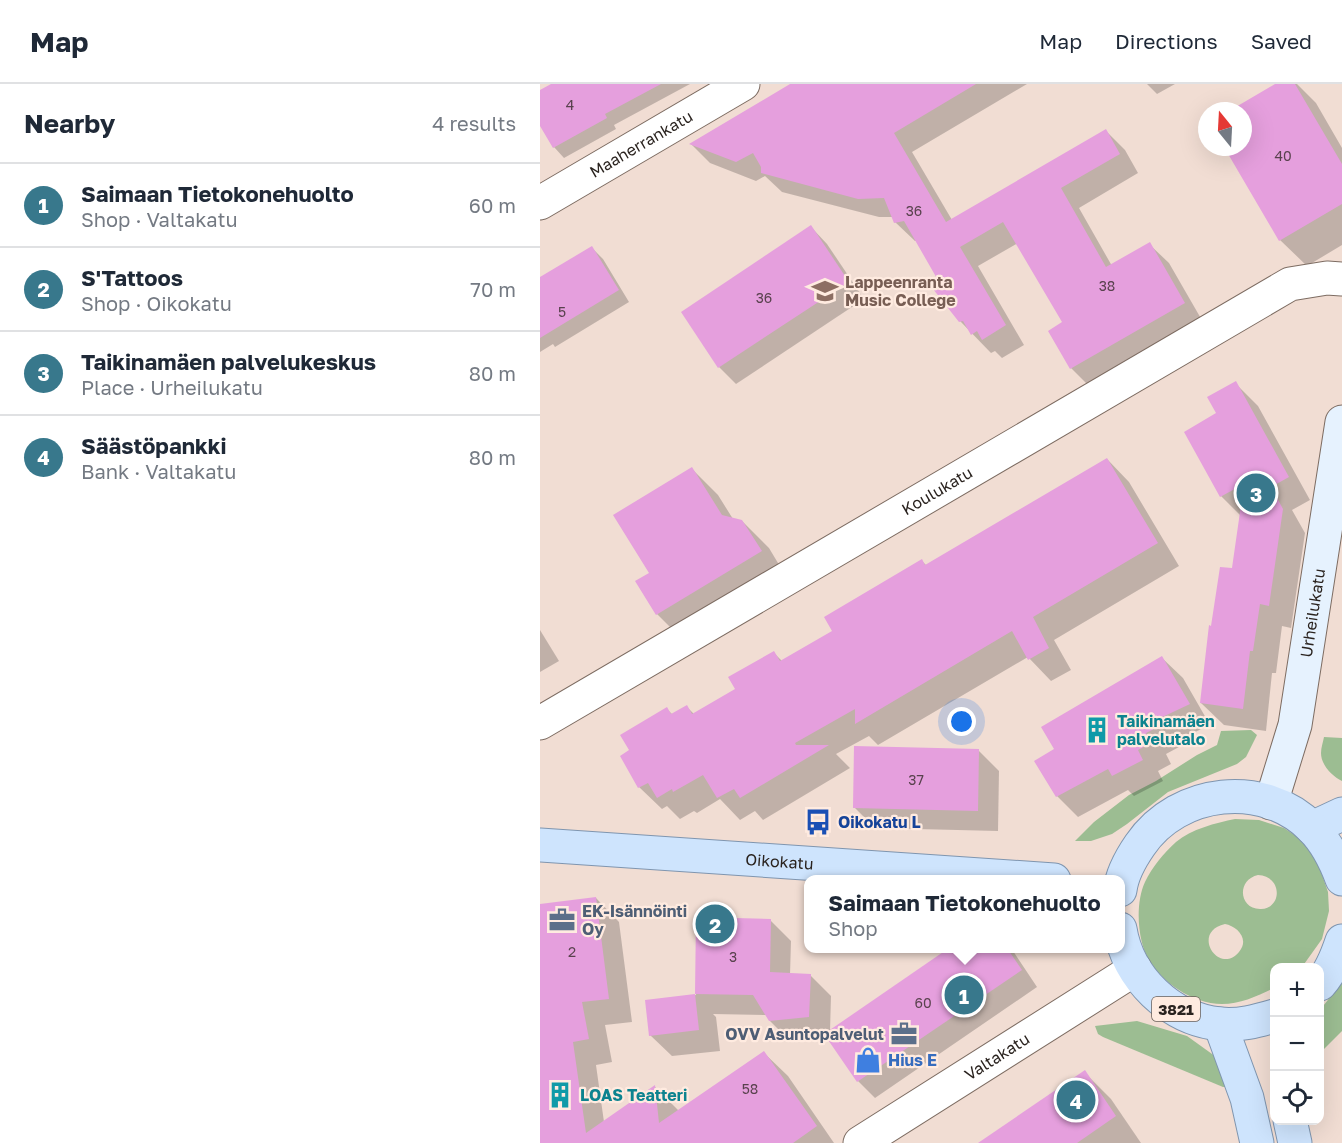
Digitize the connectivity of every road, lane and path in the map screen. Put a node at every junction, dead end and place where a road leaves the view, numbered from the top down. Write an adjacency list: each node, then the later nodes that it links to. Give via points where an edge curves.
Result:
1 (743, 84): 2 (street, Maaherrankatu)
2 (540, 203)
3 (1342, 279): 5 (street, Koulukatu, via 1290,284)
4 (1342, 422): 6 (street, Urheilukatu, via 1296,725)
5 (540, 723)
6 (1271, 803): 8 (main road, via 1295,814); 11 (main road, via 1225,796 1180,808 1144,838)
7 (1342, 814): 8 (main road)
8 (1312, 828): 12 (main road, via 1333,855)
9 (540, 845): 10 (main road, Oikokatu)
10 (994, 875)
11 (1124, 875)
12 (1342, 879)
13 (1342, 941): 16 (main road)
14 (1125, 947): 15 (main road, 3821)
15 (1135, 969): 18 (main road, 3821, via 1150,990 1170,1006 1194,1018); 20 (street, Valtakatu)
16 (1324, 977)
17 (1272, 1017): 18 (main road, 3821, via 1251,1023)
18 (1220, 1024): 21 (main road, 3821, via 1247,1098)
19 (1291, 1125): 22 (main road)
20 (860, 1143)
21 (1257, 1143)
22 (1295, 1143)

